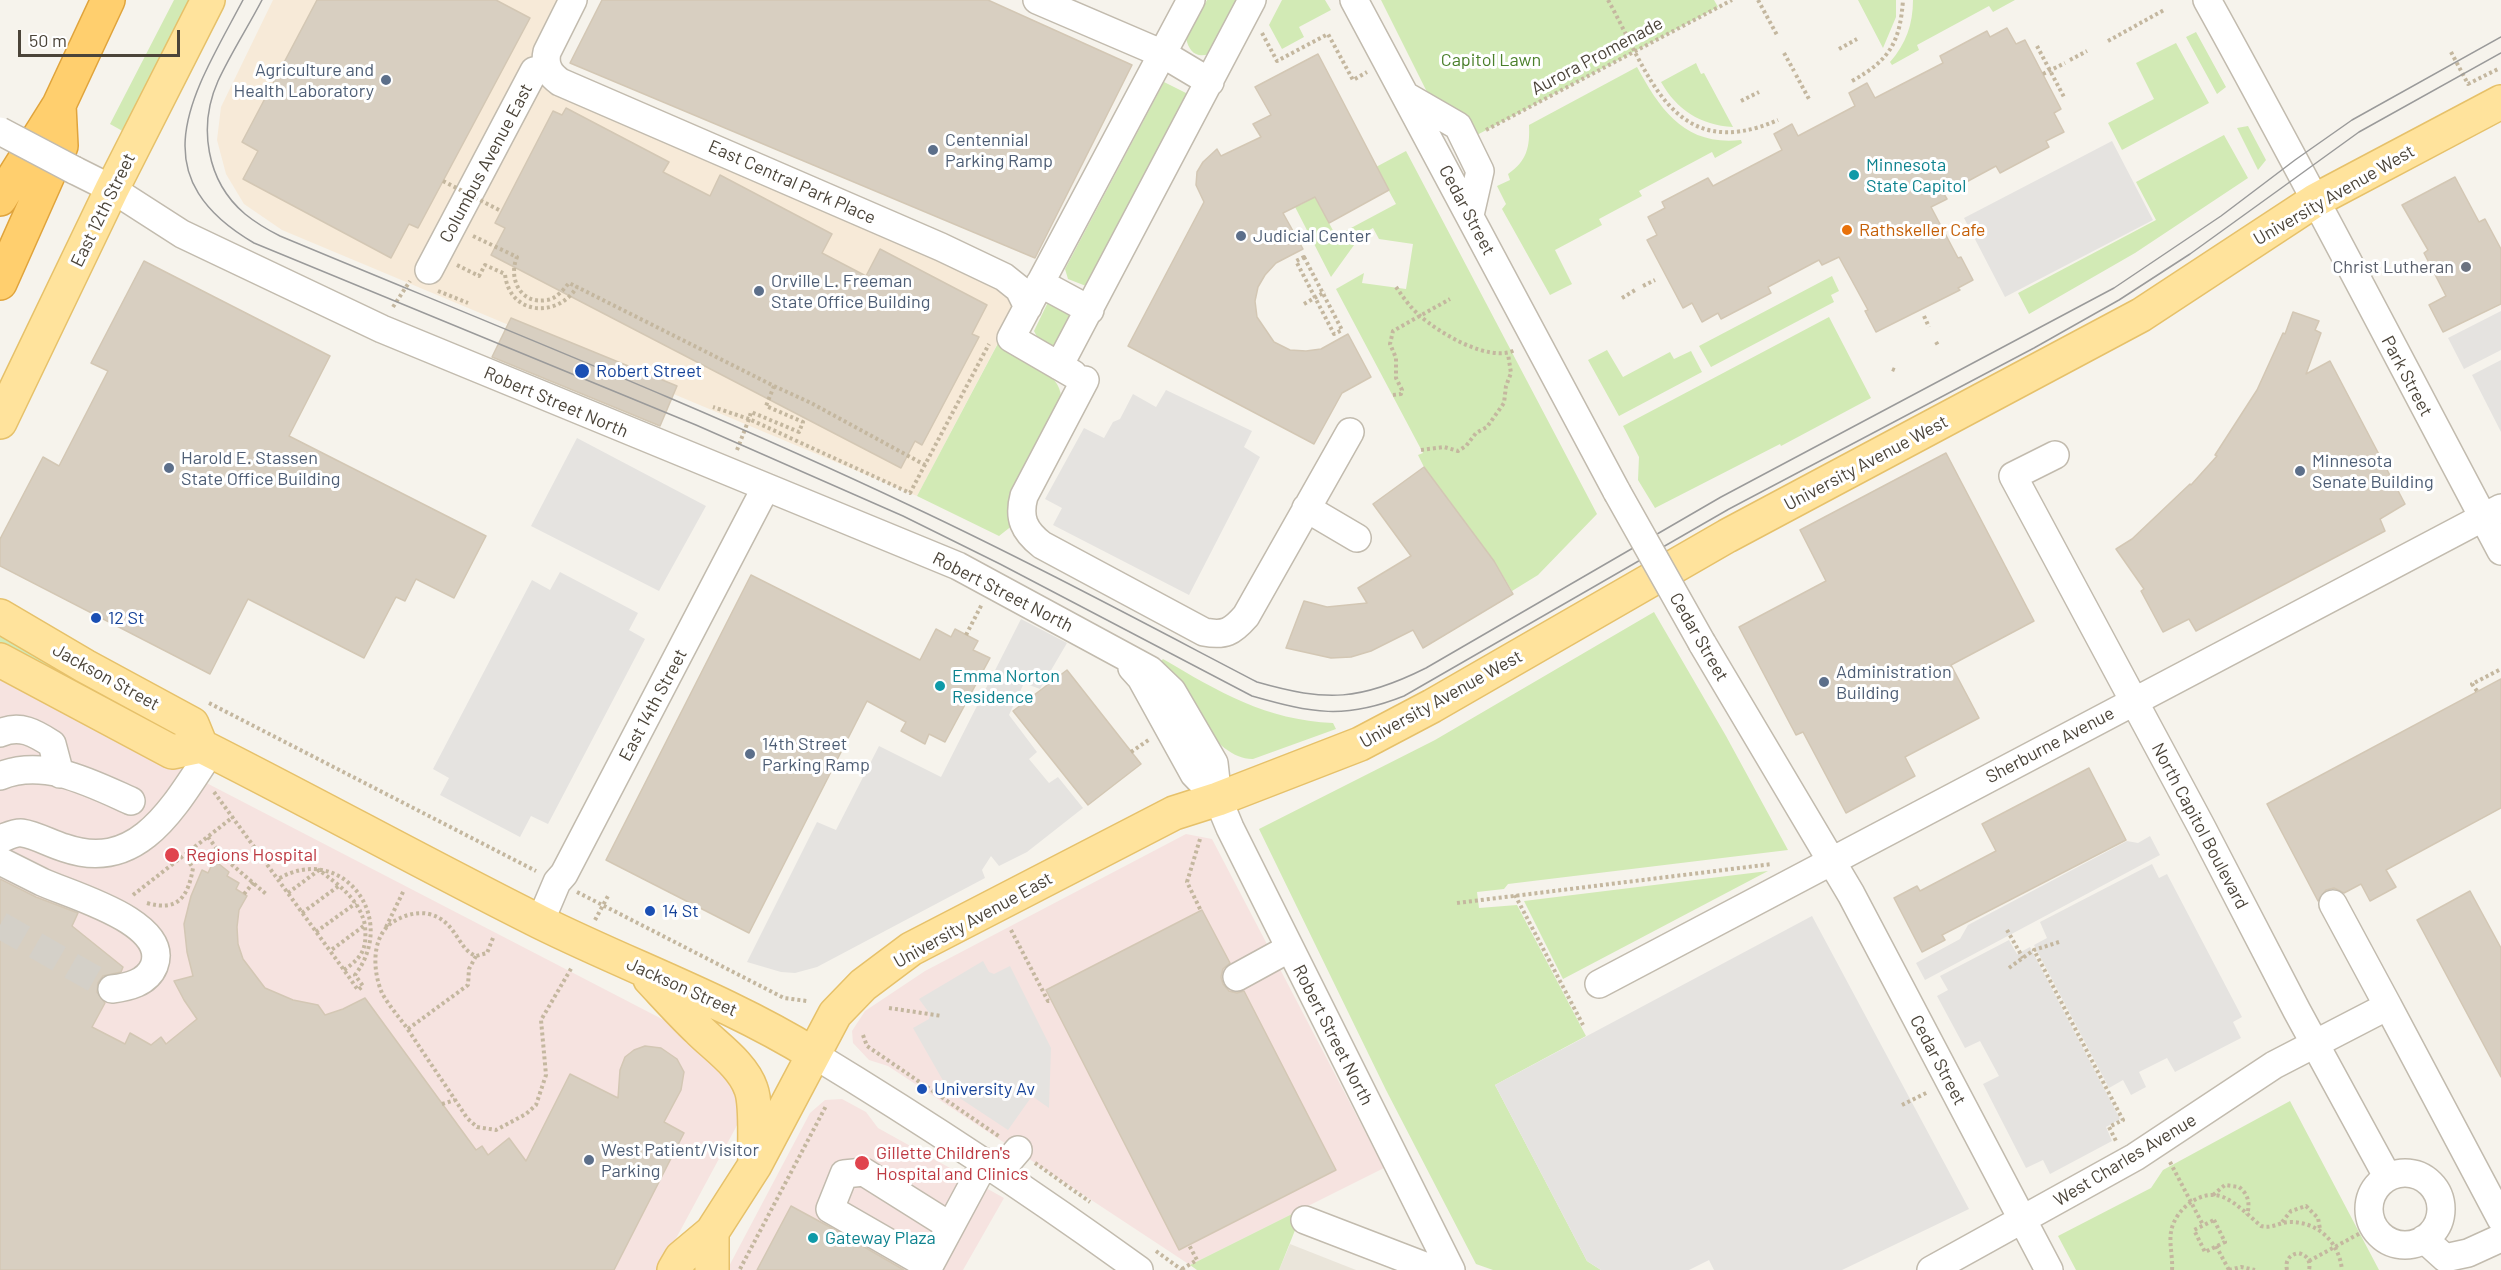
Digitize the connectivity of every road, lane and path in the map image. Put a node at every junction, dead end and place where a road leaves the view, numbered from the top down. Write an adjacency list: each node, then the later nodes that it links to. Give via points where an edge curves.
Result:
1 (108, 0): 39 (highway)
2 (208, 0): 44 (main road, East 12th Street)
3 (573, 0): 27 (street, Columbus Avenue East, via 547,52)
4 (1037, 0): 26 (street)
5 (1191, 0): 26 (street)
6 (1252, 0): 33 (street)
7 (1354, 0): 117 (street, Cedar Street, bridge, via 1617,492)
8 (1608, 0): 23 (path)
9 (1714, 0): 14 (path)
10 (1732, 0): 14 (path, Aurora Promenade)
11 (1758, 0): 17 (path)
12 (1903, 0): 32 (path, via 1893,48 1867,73)
13 (2207, 0): 46 (street, Park Street)
14 (1718, 7): 23 (path, Aurora Promenade)
15 (2164, 10): 19 (path)
16 (1260, 30): 30 (path, via 1277,61 1328,34 1353,80)
17 (1777, 35)
18 (1857, 39): 21 (path)
19 (2108, 41)
20 (2037, 46): 29 (path)
21 (1839, 49)
22 (2087, 51): 29 (path)
23 (1634, 52): 40 (path, via 1660,95 1683,119 1718,134 1748,131); 42 (path, Aurora Promenade)
24 (2451, 52): 28 (path, via 2468,84)
25 (1784, 53): 36 (path)
26 (1163, 54): 33 (street); 51 (street)
27 (548, 68): 49 (street, Columbus Avenue East, via 534,71); 62 (street, East Central Park Place, via 560,82 1004,277 1019,289)
28 (2498, 69)
29 (2050, 70): 31 (path); 35 (path)
30 (1369, 71)
31 (2043, 74)
32 (1852, 81)
33 (1210, 82): 63 (street)
34 (1759, 92): 37 (path)
35 (2064, 97)
36 (1809, 99)
37 (1741, 100)
38 (2501, 102): 46 (main road, University Avenue West)
39 (59, 105): 45 (highway); 52 (highway, via 61,146)
40 (1778, 120)
41 (0, 131): 44 (street, Robert Street North, bridge)
42 (1485, 131)
43 (443, 181): 47 (path, bridge)
44 (112, 189): 67 (street, Robert Street North, via 182,234); 78 (main road, East 12th Street)
45 (0, 199)
46 (2316, 200): 86 (street, Park Street); 107 (main road, University Avenue West, via 2141,315 1727,536 1432,706 1360,744)
47 (501, 211)
48 (499, 248): 55 (path, via 517,257 512,272 526,297 548,300 568,283)
49 (433, 263): 55 (path, via 479,276 485,266 505,274 515,299 533,308 554,307); 67 (path, via 419,269 396,300)
50 (1654, 280): 54 (path)
51 (1040, 283): 62 (street); 63 (street)
52 (0, 284)
53 (1396, 286): 64 (path)
54 (1642, 286)
55 (577, 287): 74 (path)
56 (1637, 289): 58 (path)
57 (1324, 293): 59 (path); 59 (path, via 1342,330 1334,334); 59 (path, via 1304,257 1296,261)
58 (1622, 297)
59 (1315, 298): 61 (path)
60 (1450, 299): 64 (path)
61 (1304, 304)
62 (1028, 307): 68 (street)
63 (1090, 310): 73 (street)
64 (1419, 315): 72 (path, via 1459,341); 75 (path, via 1391,335 1395,375 1402,390 1401,394)
65 (1924, 316): 66 (path)
66 (1929, 327)
67 (382, 329): 83 (street, Robert Street North)
68 (1002, 338): 73 (street); 82 (path)
69 (1936, 342): 70 (path)
70 (1939, 347)
71 (1519, 349): 72 (path)
72 (1508, 354): 80 (path, via 1511,373 1506,399 1487,427 1458,451 1444,447)
73 (1072, 374): 85 (street, via 1021,509 1023,524 1042,545 1204,632 1219,635 1235,629 1246,616)
74 (774, 386): 77 (path, via 766,406 803,422 799,432 751,412); 82 (path)
75 (1393, 395)
76 (713, 407): 77 (path)
77 (749, 419): 82 (path, via 910,494); 83 (path, via 734,456 745,460)
78 (0, 422)
79 (1350, 432): 85 (street)
80 (1421, 450)
81 (2055, 455): 96 (street, North Capitol Boulevard, via 2013,476)
82 (926, 465)
83 (737, 477): 84 (street, Robert Street North)
84 (766, 487): 107 (street, Robert Street North, via 958,566 1120,654 1141,678 1194,774); 139 (street, East 14th Street, via 557,882)
85 (1306, 508): 87 (street)
86 (2492, 512): 88 (street, Park Street); 96 (street, Sherburne Avenue)
87 (1357, 538)
88 (2501, 550)
89 (986, 595): 91 (path)
90 (0, 616): 100 (main road, Jackson Street, via 192,724)
91 (966, 635)
92 (4, 663): 100 (main road, Jackson Street, via 172,752)
93 (2501, 669): 94 (path, via 2472,684)
94 (2476, 691)
95 (205, 700): 121 (path)
96 (2133, 702): 117 (street, Sherburne Avenue); 168 (street, North Capitol Boulevard)
97 (0, 732): 104 (street, via 31,730 52,744)
98 (1151, 739): 101 (path)
99 (0, 744): 104 (street, via 40,751)
100 (206, 749): 113 (street, via 167,816 152,832 124,848); 139 (main road, Jackson Street)
101 (1131, 752)
102 (0, 763): 103 (street, via 22,762)
103 (30, 768): 104 (street); 105 (street)
104 (59, 769): 108 (street)
105 (0, 776)
106 (214, 792): 109 (path)
107 (1218, 799): 150 (street, Robert Street North); 169 (main road, University Avenue East, via 1174,813 912,949 863,985 836,1014)
108 (131, 801)
109 (233, 817): 110 (path); 122 (path)
110 (208, 837): 114 (path); 115 (path)
111 (0, 839): 113 (street, via 20,832)
112 (1200, 839): 137 (path, via 1186,882)
113 (91, 854): 134 (street, via 87,886)
114 (186, 856): 114 (path, via 150,881 132,894 158,906 171,905 183,898 193,868)
115 (223, 857): 118 (path); 123 (path)
116 (0, 861): 134 (street)
117 (1830, 862): 159 (street, Sherburne Avenue); 186 (street, Cedar Street, via 1851,894)
118 (218, 863)
119 (1777, 864): 130 (path)
120 (320, 870): 122 (path, via 300,870); 124 (path); 127 (path); 148 (path, via 353,887 363,899 371,919)
121 (541, 874)
122 (278, 879): 127 (path)
123 (254, 882): 128 (path); 129 (path)
124 (340, 885): 132 (path); 138 (path)
125 (404, 890): 143 (path)
126 (573, 890): 136 (path)
127 (288, 893): 138 (path)
128 (244, 894)
129 (266, 894)
130 (1513, 895): 133 (path); 166 (path)
131 (608, 896): 136 (path)
132 (356, 903): 140 (path); 144 (path)
133 (1457, 903)
134 (98, 904): 160 (street, via 148,936 157,958 146,979)
135 (2333, 904): 163 (street)
136 (602, 905): 146 (path); 162 (path, via 784,998)
137 (1201, 911)
138 (302, 913): 144 (path)
139 (540, 922): 146 (main road, Jackson Street)
140 (365, 925): 152 (path); 157 (path, via 366,942 359,959)
141 (1011, 930): 161 (path, via 1048,1001)
142 (2007, 930): 154 (path)
143 (384, 931): 149 (path); 153 (path, via 402,917 429,914 446,922)
144 (316, 932): 152 (path)
145 (493, 938): 153 (path, via 491,948)
146 (584, 942): 156 (main road, Jackson Street); 171 (path, via 541,1020 546,1075 536,1105 505,1126 490,1130 472,1123)
147 (2059, 942): 151 (path)
148 (370, 943): 149 (path); 157 (path, via 355,975 363,986 358,990)
149 (377, 945): 167 (path, via 375,963 382,992)
150 (1290, 948): 158 (street); 206 (street, Robert Street North)
151 (2034, 950): 154 (path); 175 (path, via 2123,1120 2109,1127)
152 (330, 951): 157 (path)
153 (476, 956): 167 (path, via 469,969 468,985)
154 (2023, 958): 155 (path)
155 (2008, 968)
156 (641, 969): 169 (main road, Jackson Street, via 715,1001); 178 (main road, via 729,1058 752,1090)
157 (344, 970)
158 (1237, 977)
159 (1599, 984)
160 (112, 989)
161 (1051, 1000)
162 (807, 1001)
163 (2388, 1006): 168 (street, West Charles Avenue); 184 (street)
164 (889, 1008): 165 (path)
165 (942, 1016)
166 (1583, 1025)
167 (408, 1029): 171 (path)
168 (2315, 1045): 180 (street, North Capitol Boulevard); 186 (street, West Charles Avenue, via 2274,1065 2135,1157)
169 (813, 1054): 178 (main road, University Avenue East); 179 (street, Jackson Street)
170 (1932, 1090): 173 (path)
171 (455, 1100): 172 (path)
172 (442, 1104)
173 (1902, 1105)
174 (826, 1106): 203 (path)
175 (2116, 1141)
176 (1018, 1150): 179 (street)
177 (2170, 1161): 182 (path)
178 (755, 1165): 192 (main road, University Avenue East)
179 (993, 1167): 189 (street); 204 (street, Jackson Street)
180 (2387, 1176): 194 (street, via 2414,1173 2434,1186 2442,1209 2439,1221); 194 (street, via 2369,1202 2372,1226 2379,1236 2395,1244 2413,1245)
181 (2213, 1196): 182 (path); 183 (path, via 2225,1198); 183 (path, via 2225,1185 2240,1187 2247,1195)
182 (2191, 1203): 188 (path); 209 (path, via 2181,1208 2171,1231)
183 (2247, 1215): 187 (path, via 2267,1228)
184 (2501, 1218)
185 (1305, 1220): 205 (street)
186 (2024, 1221): 207 (street, West Charles Avenue); 208 (street, Cedar Street)
187 (2281, 1224): 190 (path); 190 (path, via 2291,1210 2306,1206 2318,1218)
188 (2203, 1225): 196 (path, via 2214,1220 2225,1242); 196 (path, via 2194,1230 2205,1252)
189 (950, 1226): 199 (street); 199 (street, via 864,1172 844,1174 830,1209)
190 (2320, 1229): 197 (path)
191 (2364, 1231): 197 (path)
192 (712, 1232): 201 (main road, University Avenue East, via 681,1258); 202 (main road)
193 (2501, 1238): 194 (street, via 2468,1253 2445,1258)
194 (2424, 1239)
195 (1189, 1245): 200 (path, via 1197,1260)
196 (2216, 1246): 210 (path)
197 (2334, 1247): 198 (path); 214 (path)
198 (2309, 1261): 212 (path, via 2302,1254 2293,1254 2286,1261); 213 (path)
199 (928, 1268)
200 (1182, 1269)
201 (674, 1270)
202 (712, 1270)
203 (740, 1270)
204 (1139, 1270)
205 (1435, 1270)
206 (1451, 1270)
207 (1931, 1270)
208 (2049, 1270)
209 (2172, 1270)
210 (2229, 1270): 211 (path)
211 (2255, 1270)
212 (2287, 1270)
213 (2309, 1270)
214 (2343, 1270)

